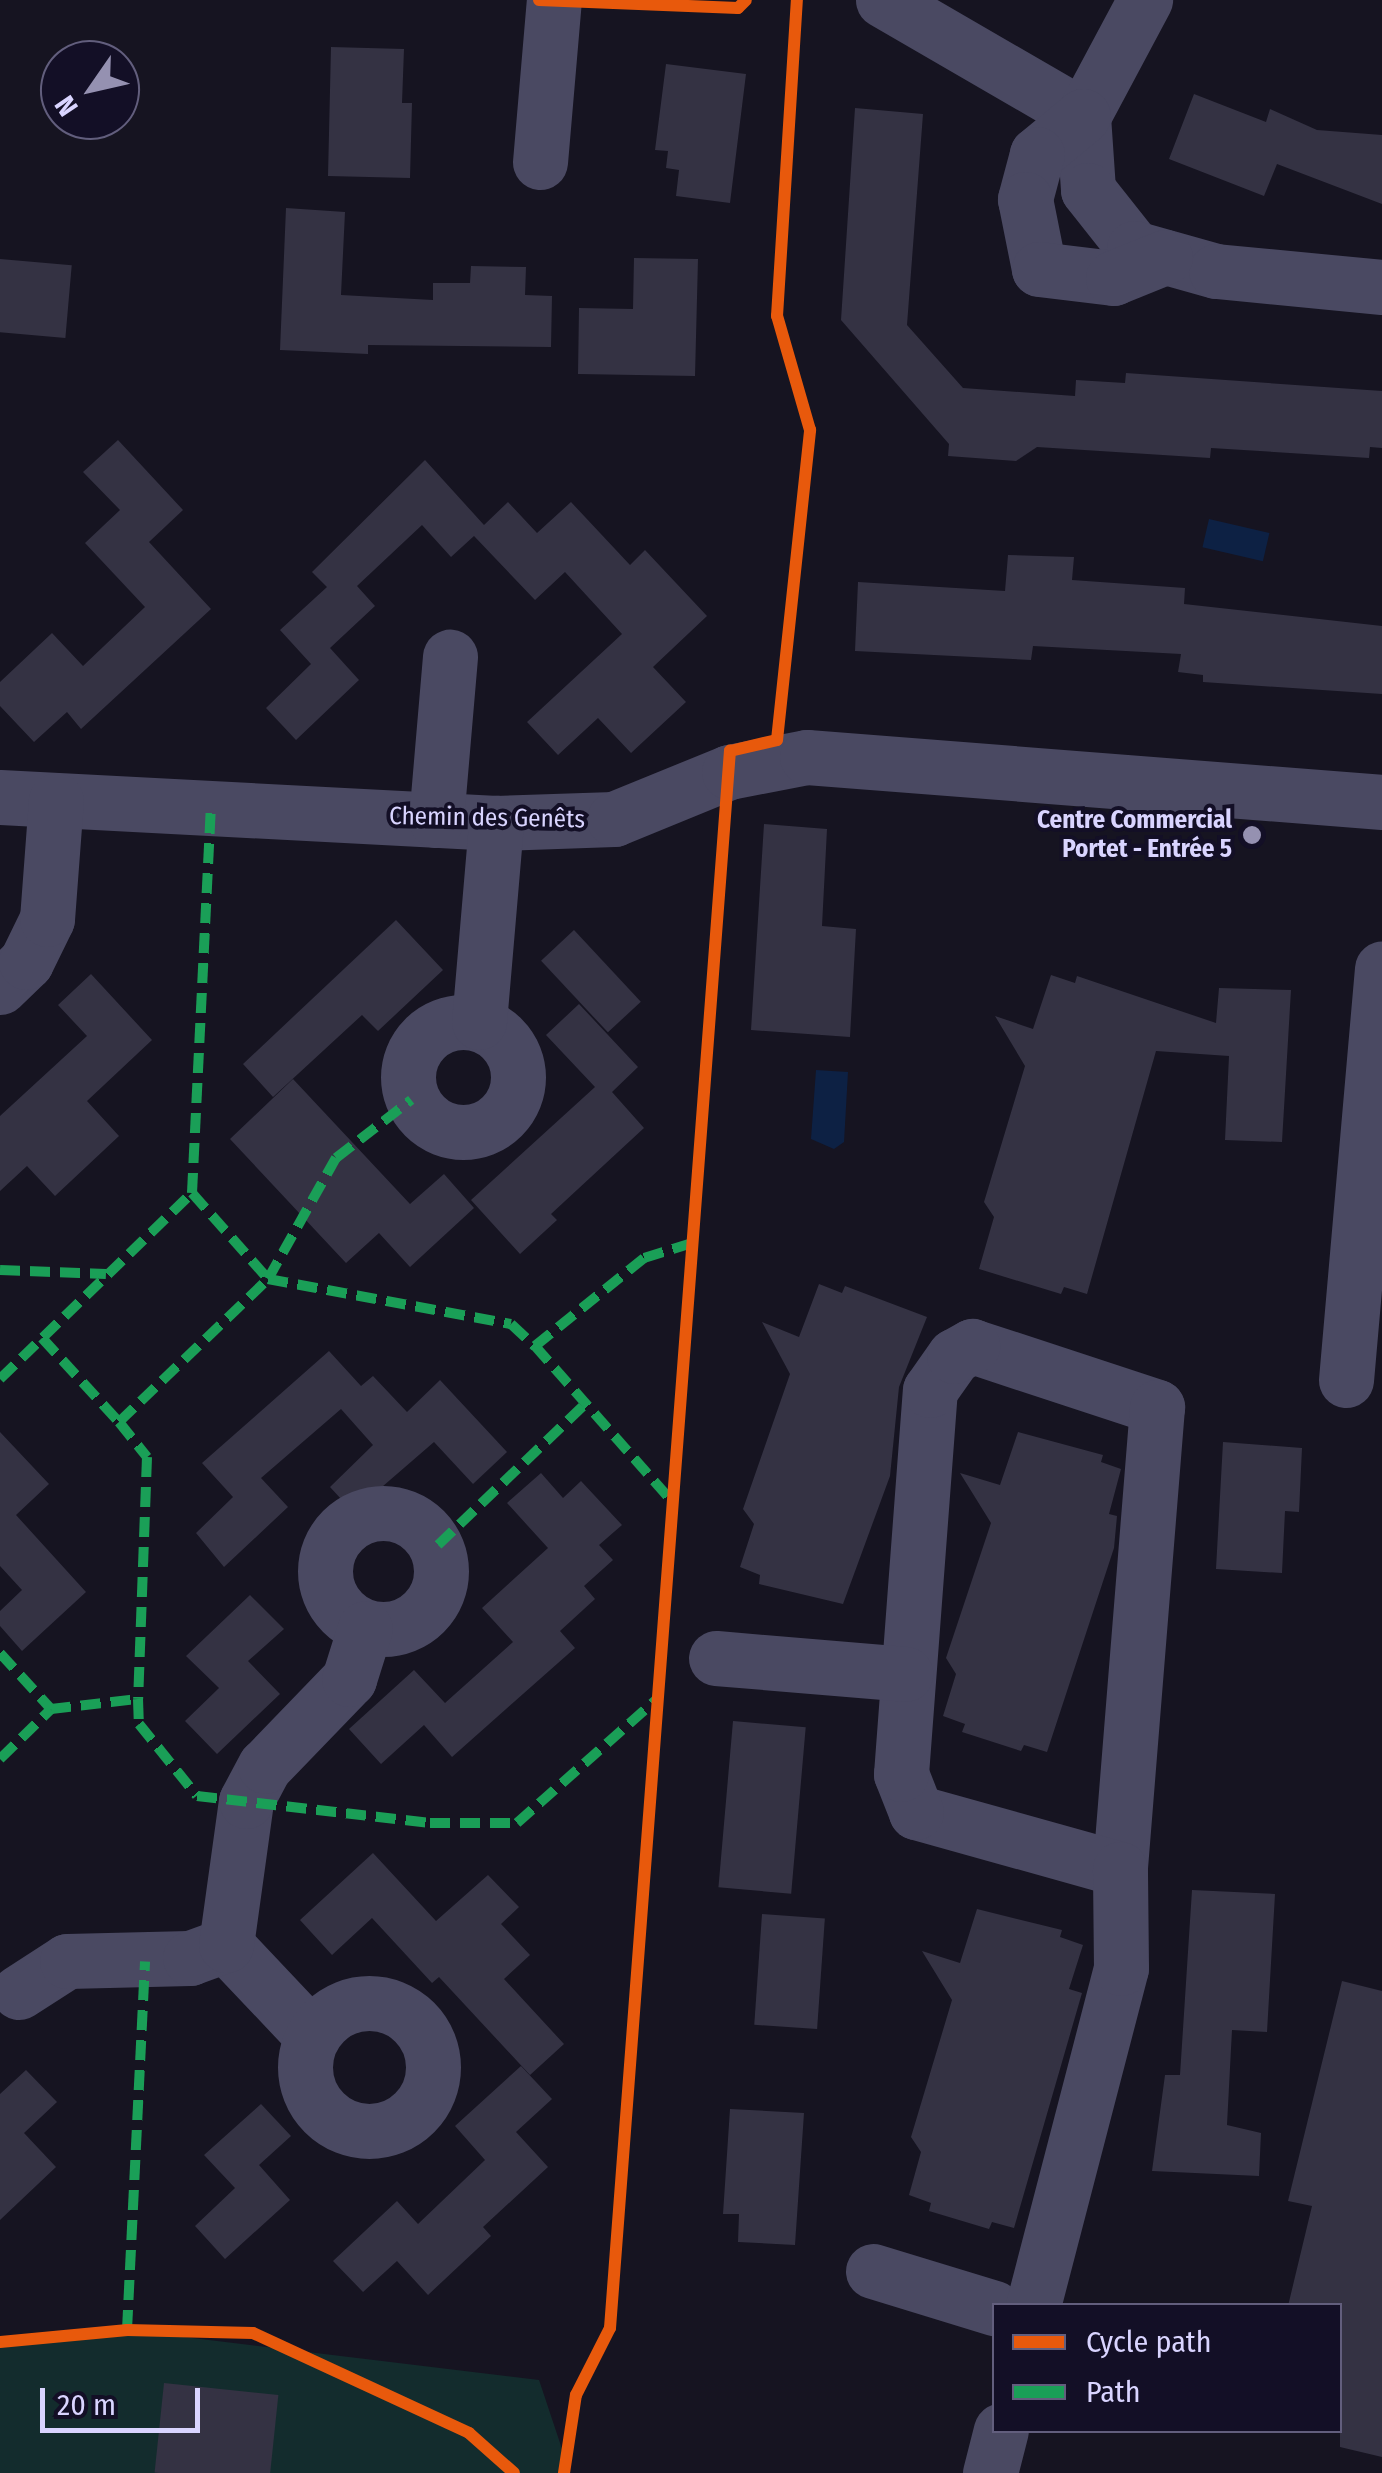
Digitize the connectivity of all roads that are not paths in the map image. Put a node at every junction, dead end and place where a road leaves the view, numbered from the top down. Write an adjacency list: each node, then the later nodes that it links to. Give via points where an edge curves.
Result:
1 (554, 0): 5 (street)
2 (883, 0): 4 (street)
3 (1145, 0): 4 (street)
4 (1083, 116): 6 (street, via 1088,190 1134,248); 6 (street, via 1037,154 1024,199 1038,268 1113,278)
5 (540, 162)
6 (1165, 257): 7 (street, via 1216,271)
7 (1382, 287)
8 (450, 657): 12 (street)
9 (0, 796): 10 (street, Chemin des Genêts)
10 (56, 800): 12 (street, Chemin des Genêts); 15 (street, via 47,918 26,962)
11 (1382, 802): 13 (street, Chemin des Genêts, via 807,758 729,772 614,819)
12 (436, 820): 13 (street, Chemin des Genêts)
13 (496, 823): 16 (street)
14 (1382, 969): 17 (street)
15 (0, 987)
16 (479, 1022)
17 (1346, 1380)
18 (365, 1628): 22 (street, via 349,1679 265,1766 246,1802)
19 (716, 1658): 20 (street)
20 (905, 1674): 21 (street, via 901,1774 916,1812); 21 (street, via 930,1390 954,1356 972,1346 1157,1406)
21 (1120, 1869): 26 (street, via 1121,1968)
22 (226, 1945): 23 (street, via 190,1958 67,1961); 24 (street)
23 (6, 1992)
24 (311, 2035)
25 (873, 2271): 27 (street)
26 (1035, 2303)
27 (992, 2307)
28 (1000, 2433): 29 (street)
29 (990, 2473)

